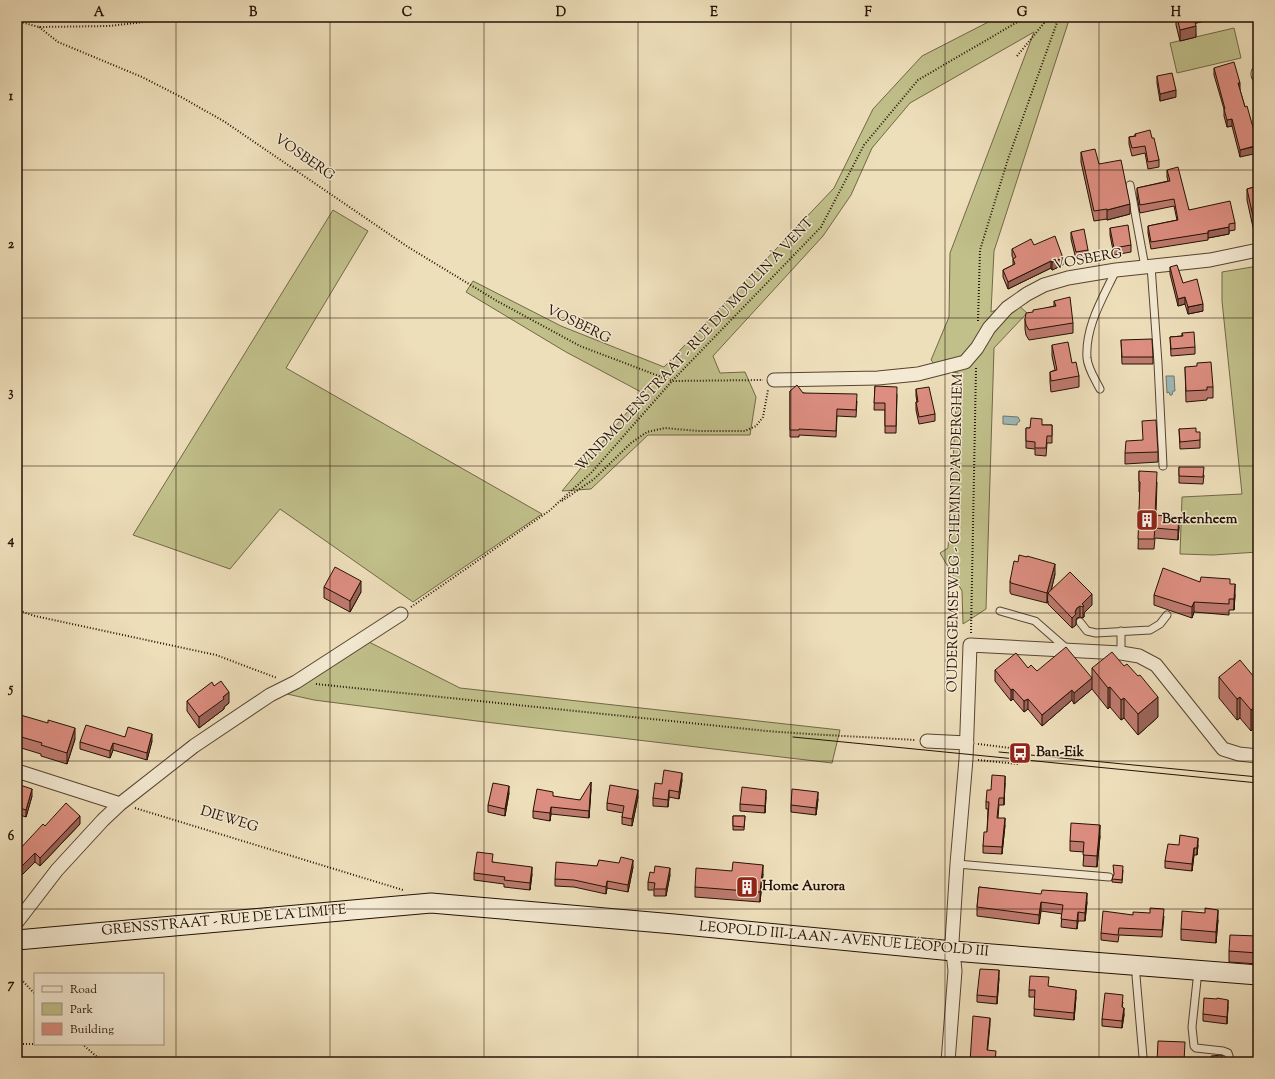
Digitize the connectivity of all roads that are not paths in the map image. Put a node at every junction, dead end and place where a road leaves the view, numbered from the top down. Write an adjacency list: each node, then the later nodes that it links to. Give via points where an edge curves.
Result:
1 (1130, 185): 3 (lane, VOSBERG)
2 (1258, 250): 3 (street, VOSBERG, via 1210,260)
3 (1148, 267): 4 (street, VOSBERG); 7 (lane, VOSBERG, via 1158,363)
4 (1116, 270): 5 (street, VOSBERG, via 1068,278 1044,285 1027,294 1007,308 965,362 918,374 878,378); 6 (lane, via 1095,313 1088,338 1087,359)
5 (771, 380)
6 (1100, 389)
7 (1163, 466)
8 (1000, 612): 13 (lane, via 1035,621)
9 (401, 614): 19 (street, via 296,682 270,695 194,746)
10 (1167, 615): 12 (lane, via 1160,624 1150,630)
11 (1080, 622): 12 (lane, via 1087,631)
12 (1122, 632): 14 (lane)
13 (1068, 650): 14 (street); 16 (street, OUDERGEMSEWEG - CHEMIN D'AUDERGHEM, via 970,645)
14 (1122, 653): 17 (street, via 1139,656 1156,665 1223,749)
15 (927, 741): 16 (street)
16 (967, 743): 20 (street, OUDERGEMSEWEG - CHEMIN D'AUDERGHEM)
17 (1258, 756)
18 (17, 771): 19 (street)
19 (120, 804): 23 (street, via 57,870)
20 (957, 864): 21 (lane); 25 (street, OUDERGEMSEWEG - CHEMIN D'AUDERGHEM, via 952,942)
21 (1109, 877)
22 (431, 903): 24 (street, GRENSSTRAAT - RUE DE LA LIMITE); 25 (street, LEOPOLD III-LAAN - AVENUE LÉOPOLD III)
23 (17, 922)
24 (17, 940)
25 (954, 951): 26 (street, LEOPOLD III-LAAN - AVENUE LÉOPOLD III); 29 (street, OUDERGEMSEWEG - CHEMIN D'AUDERGHEM, via 955,971)
26 (1137, 966): 27 (street, LEOPOLD III-LAAN - AVENUE LÉOPOLD III); 30 (lane)
27 (1198, 971): 28 (street, LEOPOLD III-LAAN - AVENUE LÉOPOLD III); 31 (lane, via 1192,1027 1194,1046 1228,1053)
28 (1258, 975)
29 (948, 1062)
30 (1145, 1062)
31 (1231, 1062)

